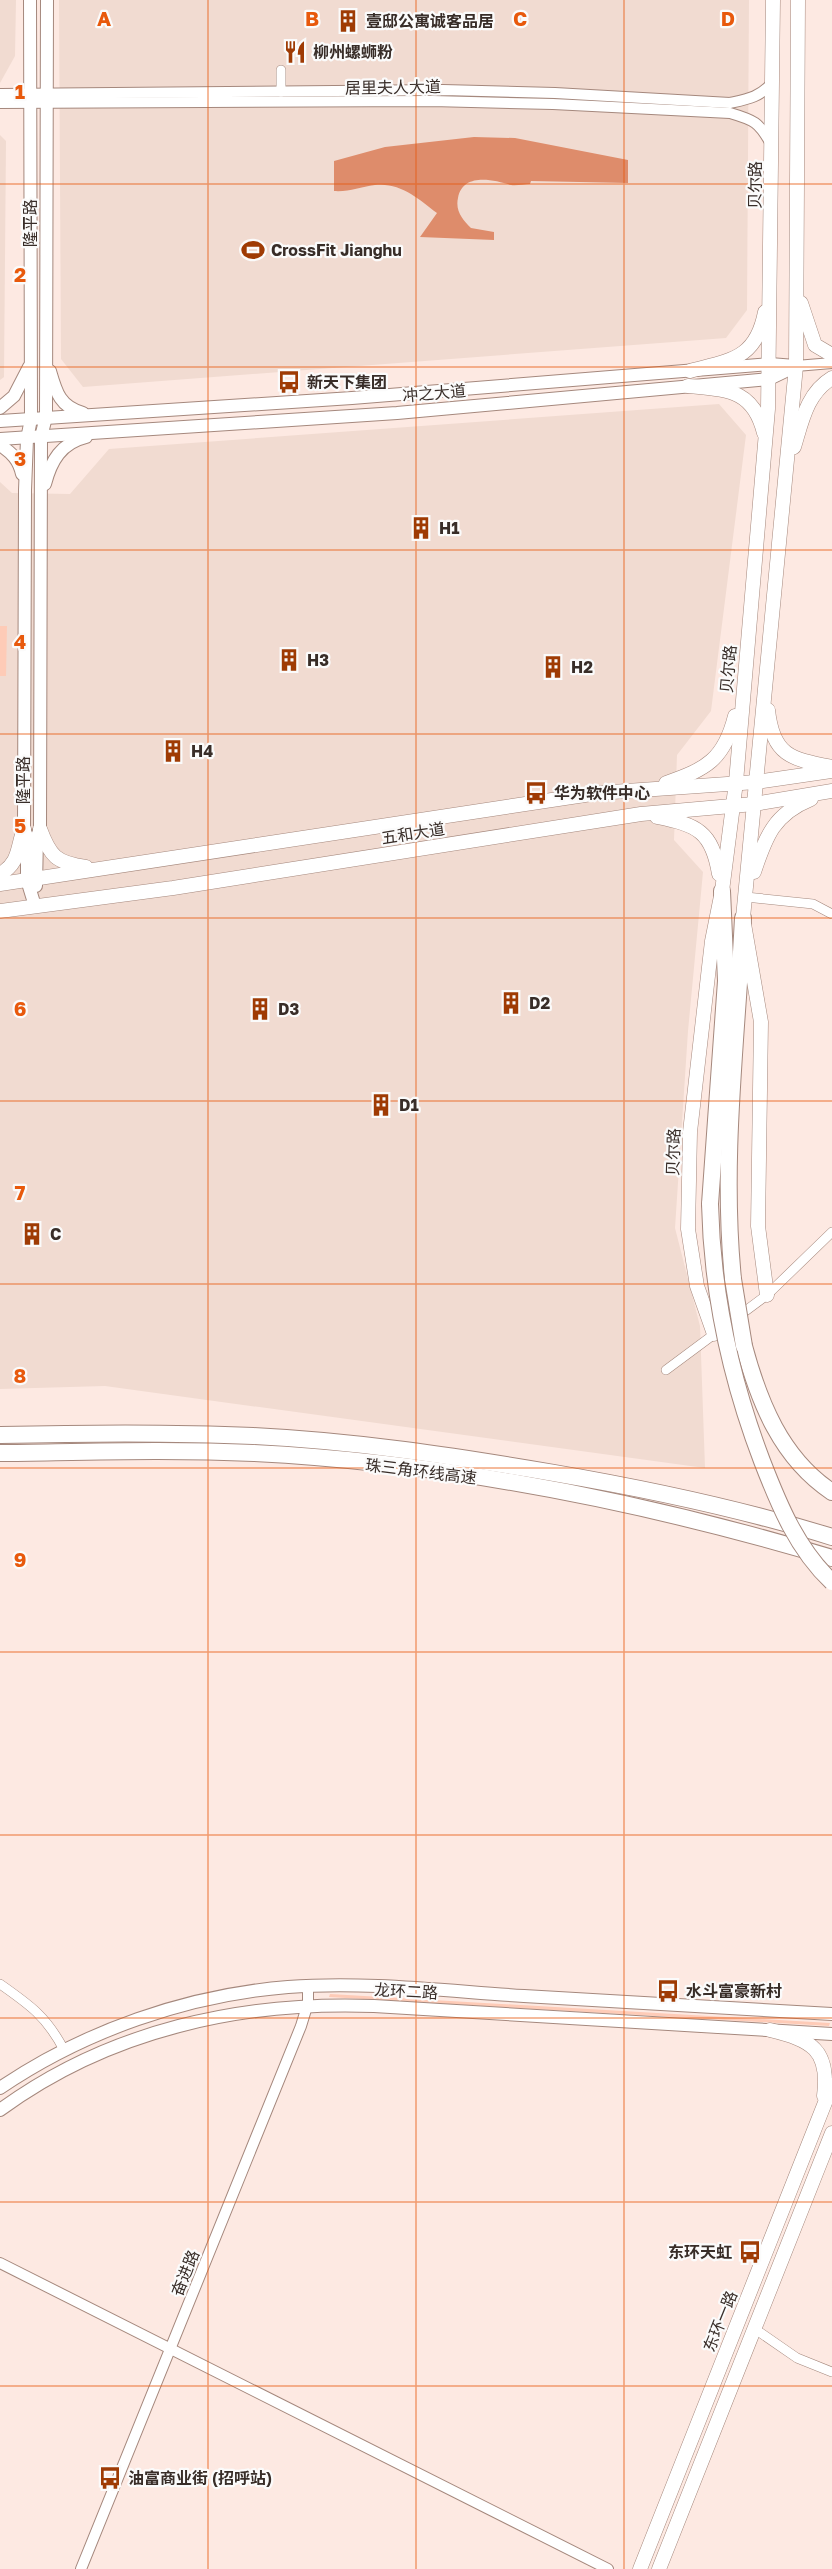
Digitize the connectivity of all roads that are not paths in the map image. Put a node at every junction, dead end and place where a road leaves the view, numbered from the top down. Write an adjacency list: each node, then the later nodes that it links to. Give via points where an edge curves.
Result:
1 (30, 0): 9 (main road, 隆平路)
2 (47, 0): 10 (main road, 隆平路)
3 (773, 0): 6 (main road, 贝尔路)
4 (798, 0): 14 (main road)
5 (281, 70): 7 (street)
6 (772, 83): 7 (street, 居里夫人大道, via 753,99 730,103 488,91); 12 (main road, 贝尔路)
7 (281, 92): 10 (street, 居里夫人大道)
8 (0, 94): 9 (street, 居里夫人大道)
9 (30, 98): 10 (street, 居里夫人大道); 11 (street, 居里夫人大道); 17 (main road, 隆平路)
10 (47, 98): 12 (street, 居里夫人大道, via 443,101 730,113 759,124); 16 (main road, 隆平路)
11 (0, 103)
12 (771, 144): 13 (main road, 贝尔路)
13 (771, 286): 19 (main road, 贝尔路); 21 (main road, via 763,325 746,352)
14 (797, 290): 15 (main road, via 815,345); 20 (main road)
15 (832, 355)
16 (46, 356): 26 (main road, via 58,397 68,407 81,413); 27 (main road, 隆平路)
17 (31, 363): 25 (main road, via 14,396); 28 (main road, 隆平路)
18 (832, 363): 20 (street, 冲之大道)
19 (770, 364): 20 (main road, 冲之大道); 21 (main road, 冲之大道); 23 (main road, 贝尔路)
20 (796, 366): 23 (main road, 冲之大道); 36 (main road)
21 (690, 371): 26 (main road, 冲之大道)
22 (832, 378): 36 (main road, via 812,397)
23 (769, 379): 24 (main road, 冲之大道); 32 (main road, 贝尔路)
24 (688, 386): 30 (main road, 冲之大道, via 397,413); 32 (main road, via 731,390 748,400 760,418)
25 (0, 408)
26 (105, 414): 27 (main road, 冲之大道)
27 (46, 417): 28 (main road, 冲之大道); 31 (main road, 隆平路)
28 (31, 419): 29 (main road, 冲之大道); 33 (main road, 隆平路)
29 (0, 421)
30 (108, 432): 31 (main road, 冲之大道); 38 (main road, via 81,438 56,455)
31 (41, 437): 33 (main road, 冲之大道); 38 (main road, 隆平路)
32 (765, 438): 39 (main road, 贝尔路)
33 (27, 439): 34 (main road, 冲之大道); 37 (main road, 隆平路)
34 (0, 440)
35 (0, 445): 37 (main road, via 20,464)
36 (787, 469): 40 (main road)
37 (25, 490): 49 (main road, 隆平路)
38 (40, 502): 50 (main road, 隆平路)
39 (744, 679): 42 (main road, 贝尔路); 44 (main road, via 732,729 716,758 702,769)
40 (766, 687): 41 (main road, via 770,725 785,754); 43 (main road)
41 (832, 769): 43 (main road, 五和大道)
42 (735, 782): 43 (main road, 五和大道); 44 (main road, 五和大道); 47 (main road, 贝尔路)
43 (756, 782): 46 (main road)
44 (648, 789): 51 (main road, 五和大道, via 598,793)
45 (832, 791): 46 (main road, 五和大道); 56 (main road, via 798,804 771,828)
46 (754, 804): 47 (main road, 五和大道); 56 (main road)
47 (731, 805): 48 (main road, 五和大道); 55 (main road, 贝尔路)
48 (640, 814): 55 (main road, via 698,828 708,838 716,856); 57 (main road, 五和大道)
49 (24, 829): 52 (main road, via 18,856); 53 (main road, 隆平路)
50 (40, 829): 51 (main road, via 47,848 56,858); 53 (main road, 隆平路)
51 (103, 868): 53 (main road, 五和大道)
52 (0, 874)
53 (32, 879): 54 (main road, 五和大道); 57 (main road, 隆平路)
54 (0, 884)
55 (722, 891): 63 (main road, 贝尔路, via 712,941 690,1132 688,1207 697,1286); 70 (highway, bridge, via 726,981 710,1204 717,1301 742,1406 784,1515 801,1544)
56 (746, 897): 59 (street, via 813,904); 60 (main road)
57 (35, 906): 58 (main road, 五和大道)
58 (0, 911)
59 (832, 914)
60 (743, 918): 62 (main road, via 761,1022 758,1226); 67 (highway, bridge, via 729,1152 733,1279 744,1346 764,1408 778,1436 802,1467)
61 (832, 1232): 62 (street)
62 (767, 1295): 63 (street)
63 (714, 1334): 64 (street)
64 (666, 1370)
65 (0, 1436): 68 (highway, 珠三角环线高速, via 116,1433 367,1444 592,1480)
66 (0, 1454): 69 (highway, 珠三角环线高速, via 254,1453 395,1467 588,1497 749,1533)
67 (832, 1491)
68 (832, 1537)
69 (832, 1558)
70 (832, 1582)
71 (0, 1984): 77 (street, via 52,2027)
72 (308, 1986): 73 (street, 奋进路); 74 (main road, 龙环二路); 77 (main road, 龙环二路, via 229,1995 180,2006)
73 (307, 2006): 75 (main road, 龙环二路, via 374,2006); 80 (main road, 龙环二路, via 230,2013 166,2029 79,2064); 85 (street, 奋进路)
74 (832, 2014)
75 (770, 2030): 76 (main road, 龙环二路); 81 (main road, via 802,2040 821,2055 825,2082)
76 (832, 2034)
77 (64, 2050): 79 (main road, 龙环二路)
78 (832, 2085): 81 (main road, 东环一路)
79 (0, 2088)
80 (0, 2110)
81 (821, 2113): 89 (main road, 东环一路)
82 (832, 2133): 84 (main road)
83 (0, 2263): 85 (street)
84 (755, 2330): 86 (street, via 797,2358); 90 (main road)
85 (170, 2350): 87 (street, 奋进路); 88 (street)
86 (832, 2372)
87 (81, 2569)
88 (608, 2569)
89 (640, 2569)
90 (659, 2569)

